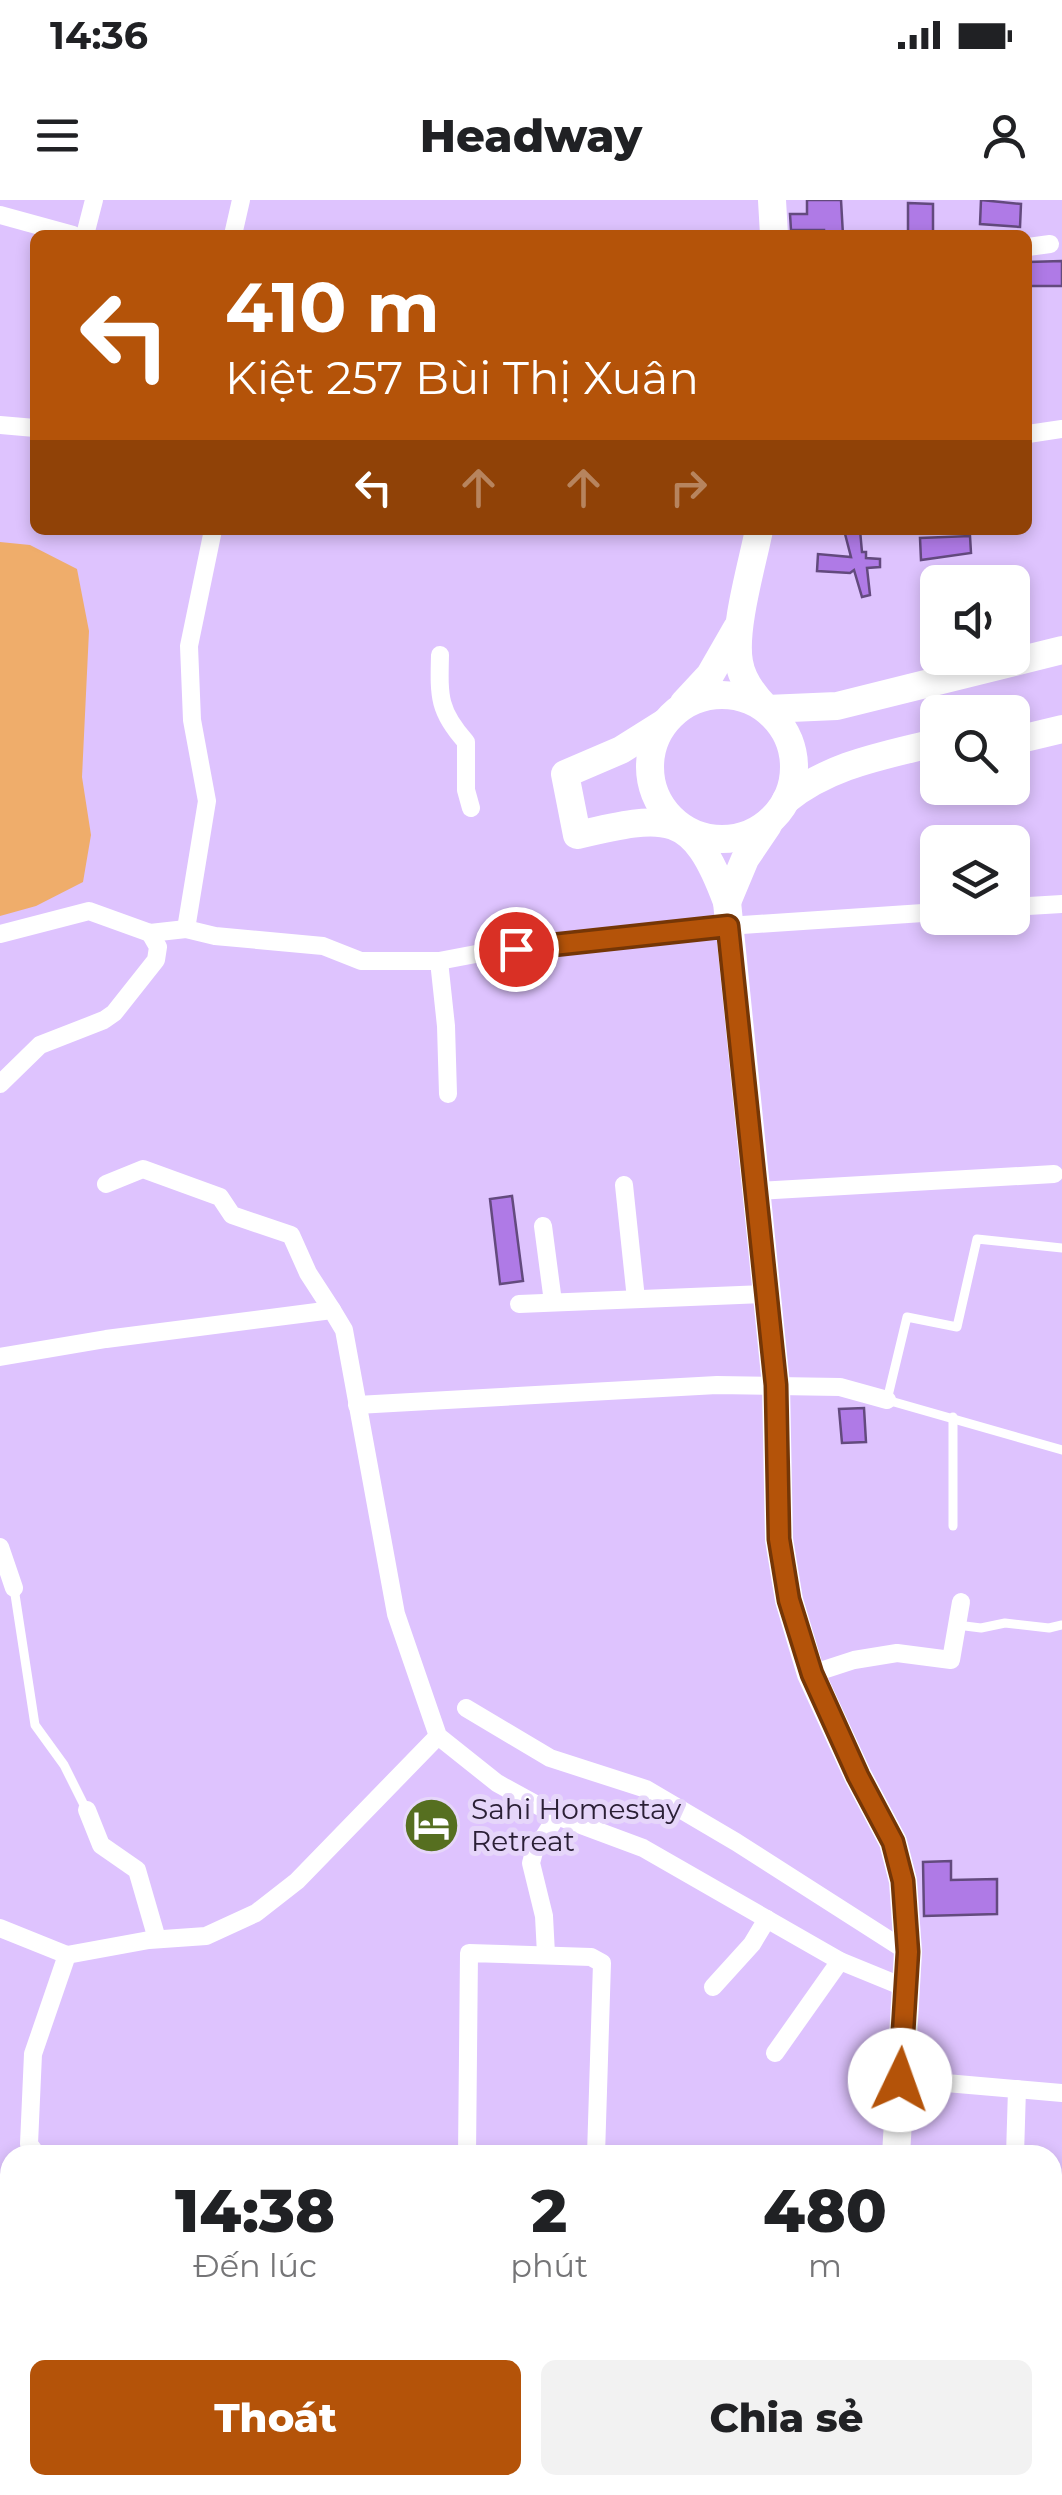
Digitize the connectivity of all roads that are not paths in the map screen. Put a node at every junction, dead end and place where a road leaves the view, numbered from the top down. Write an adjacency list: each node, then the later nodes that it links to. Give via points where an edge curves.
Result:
1 (94, 200): 6 (street)
2 (240, 200): 7 (street)
3 (772, 200): 8 (main road)
4 (0, 215): 5 (street)
5 (54, 230)
6 (86, 230)
7 (235, 230)
8 (774, 230)
9 (1050, 244): 10 (street)
10 (1032, 246)
11 (0, 424): 12 (street)
12 (30, 427)
13 (1062, 429): 14 (street)
14 (1032, 433)
15 (213, 535): 40 (street, via 189,646 192,720 207,802)
16 (758, 535): 17 (main road)
17 (740, 623): 24 (main road, via 738,662); 26 (main road, via 710,675)
18 (1062, 634): 19 (main road)
19 (1030, 642)
20 (1062, 650): 23 (main road)
21 (440, 655): 33 (street, via 439,698 466,742)
22 (920, 669): 23 (main road)
23 (836, 706): 24 (main road)
24 (767, 709): 26 (main road, via 724,694 701,696); 34 (main road, via 792,751 794,776)
25 (1062, 712): 27 (main road)
26 (672, 715): 35 (main road, via 653,744 649,766 663,810); 35 (main road, via 622,750 565,774 577,835 621,825)
27 (1030, 720)
28 (1062, 728): 29 (main road)
29 (1030, 736)
30 (920, 746): 32 (main road)
31 (920, 760): 32 (main road)
32 (844, 765): 34 (main road, via 811,780)
33 (471, 808)
34 (779, 810): 35 (main road, via 751,834 727,840); 39 (main road, via 745,859)
35 (680, 826): 39 (main road, via 712,860)
36 (1062, 904): 37 (street)
37 (1030, 906)
38 (920, 912): 39 (street)
39 (728, 914): 43 (street); 49 (main road)
40 (186, 929): 41 (street); 43 (street, via 322,946 362,961)
41 (150, 933): 42 (street, via 89,910); 44 (street, via 156,960 114,1012 46,1042)
42 (0, 934)
43 (439, 961): 45 (street)
44 (0, 1084)
45 (448, 1094)
46 (1054, 1174): 49 (street)
47 (106, 1184): 56 (street, via 143,1168 291,1236)
48 (624, 1185): 53 (street)
49 (757, 1191): 52 (main road)
50 (543, 1226): 54 (street)
51 (1062, 1248): 59 (lane, via 977,1239 957,1327 908,1317)
52 (765, 1294): 53 (street); 58 (main road)
53 (636, 1299): 54 (street)
54 (553, 1302): 55 (street)
55 (518, 1304)
56 (332, 1310): 57 (street); 60 (street, via 344,1330)
57 (0, 1357)
58 (776, 1385): 59 (street, via 840,1388); 60 (street); 69 (main road, via 779,1539)
59 (887, 1400): 61 (lane)
60 (357, 1405): 71 (street, via 396,1614)
61 (952, 1417): 62 (lane); 63 (lane)
62 (1062, 1450)
63 (954, 1526)
64 (0, 1547): 65 (street)
65 (14, 1588): 72 (lane, via 35,1724)
66 (961, 1602): 67 (street)
67 (958, 1624): 68 (lane); 69 (street, via 952,1660 897,1652)
68 (1062, 1625)
69 (812, 1674): 77 (main road, via 893,1842)
70 (466, 1708): 77 (street, via 550,1758 646,1789)
71 (438, 1736): 73 (street, via 497,1784); 76 (street, via 297,1881 256,1913 206,1936)
72 (87, 1810): 76 (street, via 100,1846 137,1870)
73 (557, 1816): 74 (street, via 644,1848); 78 (street, via 531,1863)
74 (766, 1919): 80 (street); 81 (street)
75 (0, 1928): 79 (street)
76 (157, 1939): 79 (street)
77 (908, 1952): 82 (main road)
78 (546, 1954): 88 (street, via 469,1954); 89 (street, via 600,1960)
79 (67, 1956): 87 (street, via 33,2054)
80 (840, 1961): 82 (street); 83 (street)
81 (713, 1987)
82 (906, 1988): 84 (main road)
83 (775, 2053)
84 (900, 2080): 85 (street); 90 (main road)
85 (1017, 2089): 86 (street); 91 (street)
86 (1062, 2093)
87 (30, 2145)
88 (468, 2145)
89 (596, 2145)
90 (897, 2145)
91 (1014, 2145)

